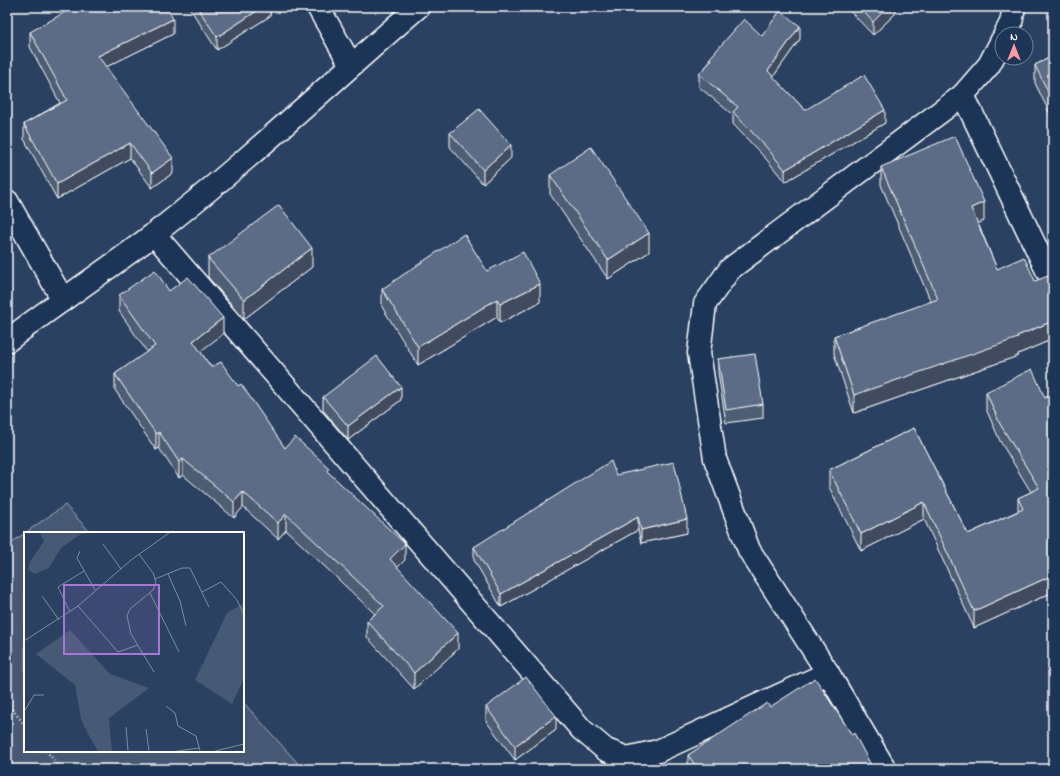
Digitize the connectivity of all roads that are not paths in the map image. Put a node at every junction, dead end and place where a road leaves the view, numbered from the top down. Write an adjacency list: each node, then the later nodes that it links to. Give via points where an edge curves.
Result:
1 (318, 7): 6 (street)
2 (418, 7): 6 (street)
3 (1014, 7): 4 (street)
4 (1009, 26)
5 (994, 55): 7 (street)
6 (351, 65): 9 (street, via 247,158)
7 (963, 95): 10 (street); 13 (street, via 730,269 705,304 699,353 715,458 749,550)
8 (7, 201): 11 (street)
9 (154, 234): 11 (street); 13 (street, via 582,730 606,750 627,758 658,751)
10 (1053, 283)
11 (63, 300): 12 (street)
12 (7, 341)
13 (828, 673): 14 (street)
14 (885, 769)

